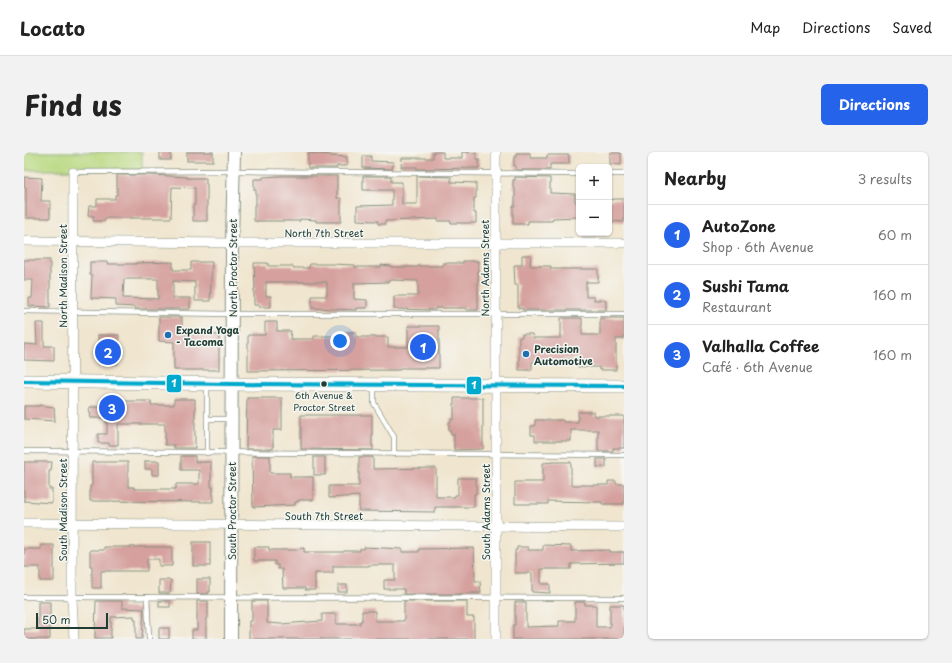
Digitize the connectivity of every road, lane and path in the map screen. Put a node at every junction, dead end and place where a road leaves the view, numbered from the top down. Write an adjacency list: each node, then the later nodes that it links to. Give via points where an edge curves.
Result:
1 (234, 152): 3 (street, North Proctor Street)
2 (496, 152): 5 (street, North Adams Street)
3 (233, 171): 4 (lane); 5 (lane); 12 (street, North Proctor Street)
4 (73, 172): 10 (street, North Madison Street)
5 (496, 173): 6 (lane); 11 (street, North Adams Street)
6 (576, 174)
7 (612, 174): 8 (lane)
8 (624, 174)
9 (24, 241): 10 (street, North 7th Street)
10 (73, 241): 12 (street, North 7th Street); 15 (street, North Madison Street)
11 (495, 242): 12 (street, North 7th Street); 13 (street, North 7th Street); 16 (street, North Adams Street)
12 (232, 243): 17 (street, North Proctor Street)
13 (624, 243)
14 (24, 311): 15 (lane)
15 (73, 311): 17 (lane); 20 (street, North Madison Street)
16 (495, 313): 17 (lane); 18 (lane); 24 (street, North Adams Street)
17 (232, 314): 22 (street, North Proctor Street)
18 (624, 314)
19 (24, 381): 20 (main road)
20 (73, 381): 21 (main road); 29 (street, South Madison Street)
21 (207, 383): 22 (main road); 26 (lane)
22 (231, 384): 23 (main road); 27 (street, South Proctor Street)
23 (374, 384): 24 (main road); 32 (lane, via 374,403 394,437)
24 (495, 385): 25 (main road); 33 (street, South Adams Street)
25 (624, 386)
26 (207, 419): 27 (lane); 30 (lane)
27 (232, 420): 31 (street, South Proctor Street)
28 (24, 451): 29 (lane)
29 (73, 451): 30 (lane); 36 (street, South Madison Street)
30 (206, 453): 31 (lane)
31 (232, 453): 32 (lane); 37 (street, South Proctor Street)
32 (394, 454): 33 (lane)
33 (496, 455): 34 (lane); 38 (street, South Adams Street)
34 (624, 455)
35 (24, 523): 36 (street, South 7th Street)
36 (74, 523): 37 (street, South 7th Street); 41 (street, South Madison Street)
37 (231, 525): 38 (street, South 7th Street); 43 (street, South Proctor Street)
38 (496, 527): 39 (street, South 7th Street); 44 (street, South Adams Street)
39 (624, 527)
40 (24, 597): 41 (lane)
41 (72, 597): 42 (lane); 46 (street, South Madison Street)
42 (148, 597): 43 (lane); 47 (lane)
43 (231, 597): 44 (lane); 48 (street, South Proctor Street)
44 (496, 597): 45 (lane); 49 (street, South Adams Street)
45 (624, 598)
46 (74, 639)
47 (148, 639)
48 (231, 639)
49 (496, 639)

